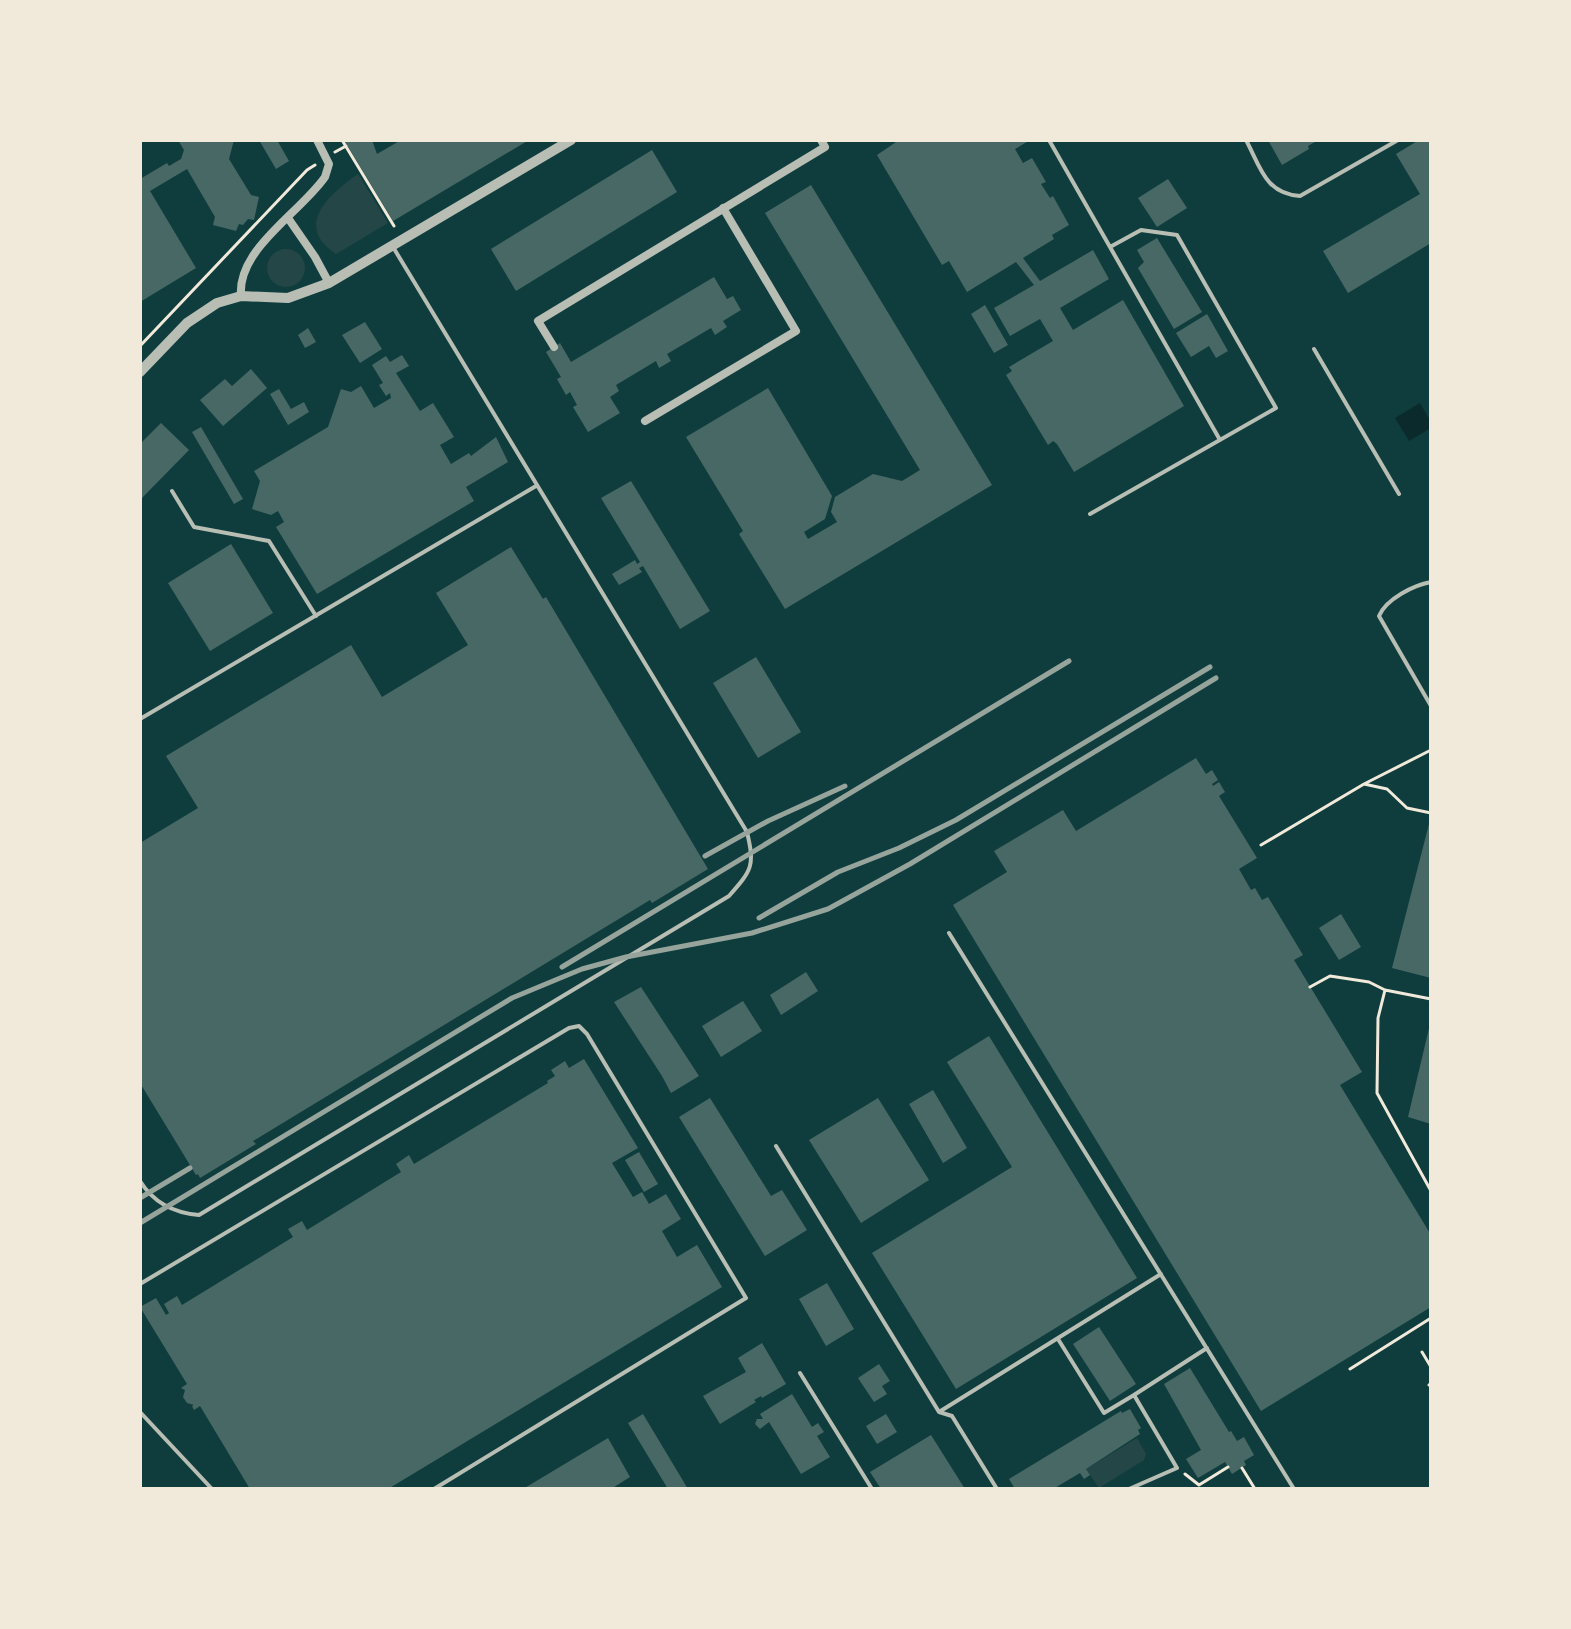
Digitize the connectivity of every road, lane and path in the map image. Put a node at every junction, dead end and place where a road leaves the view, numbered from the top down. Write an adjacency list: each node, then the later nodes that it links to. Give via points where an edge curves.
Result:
1 (317, 140): 8 (street)
2 (342, 140): 11 (path)
3 (571, 140): 12 (street)
4 (1049, 140): 13 (lane)
5 (1246, 140): 6 (lane, via 1271,185 1300,196)
6 (1398, 140)
7 (823, 143): 9 (street)
8 (326, 157): 10 (street, via 325,177); 16 (path, via 307,170)
9 (723, 208): 17 (street, via 538,321); 20 (street, via 796,331)
10 (288, 218): 14 (street); 15 (street, via 246,264)
11 (394, 226)
12 (393, 247): 14 (street); 22 (lane)
13 (1110, 247): 21 (lane); 21 (lane, via 1141,230 1177,235 1185,248 1276,408)
14 (329, 283): 15 (street, via 288,298)
15 (241, 296): 19 (street, via 217,303 187,323)
16 (140, 346)
17 (554, 347)
18 (1314, 349): 24 (lane)
19 (140, 372)
20 (645, 421)
21 (1220, 440): 25 (lane)
22 (536, 486): 27 (lane); 39 (lane, via 747,832 750,873 729,896 199,1215 168,1207 148,1194)
23 (172, 491): 27 (lane, via 194,527 269,541)
24 (1399, 494)
25 (1090, 514)
26 (1431, 582): 28 (lane, via 1385,605 1379,616)
27 (316, 616): 29 (lane)
28 (1430, 704)
29 (140, 719)
30 (1431, 750): 31 (path)
31 (1364, 784): 32 (path, via 1387,789 1407,808); 33 (path)
32 (1431, 813)
33 (1261, 845)
34 (949, 933): 42 (lane)
35 (1310, 987): 36 (path, via 1330,976)
36 (1385, 990): 37 (path); 40 (path, via 1378,1018 1377,1093)
37 (1431, 999)
38 (776, 1146): 53 (lane)
39 (140, 1181)
40 (1429, 1184): 41 (path)
41 (1431, 1191)
42 (1161, 1274): 45 (lane); 46 (lane)
43 (140, 1284): 57 (lane, via 579,1026 746,1298)
44 (1431, 1318): 49 (path, via 1391,1348)
45 (1058, 1339): 51 (lane, via 1104,1413); 53 (lane)
46 (1207, 1348): 51 (lane); 65 (lane)
47 (1422, 1352): 48 (path)
48 (1431, 1367)
49 (1350, 1369)
50 (800, 1373): 61 (lane)
51 (1134, 1395): 55 (lane)
52 (140, 1412): 58 (lane)
53 (939, 1412): 62 (lane, via 952,1416)
54 (1228, 1467): 55 (path, via 1199,1485)
55 (1177, 1468): 63 (lane)
56 (1242, 1468): 64 (path)
57 (444, 1483): 59 (lane); 60 (lane)
58 (212, 1489)
59 (434, 1489)
60 (448, 1489)
61 (872, 1489)
62 (997, 1489)
63 (1129, 1489)
64 (1255, 1489)
65 (1294, 1489)

